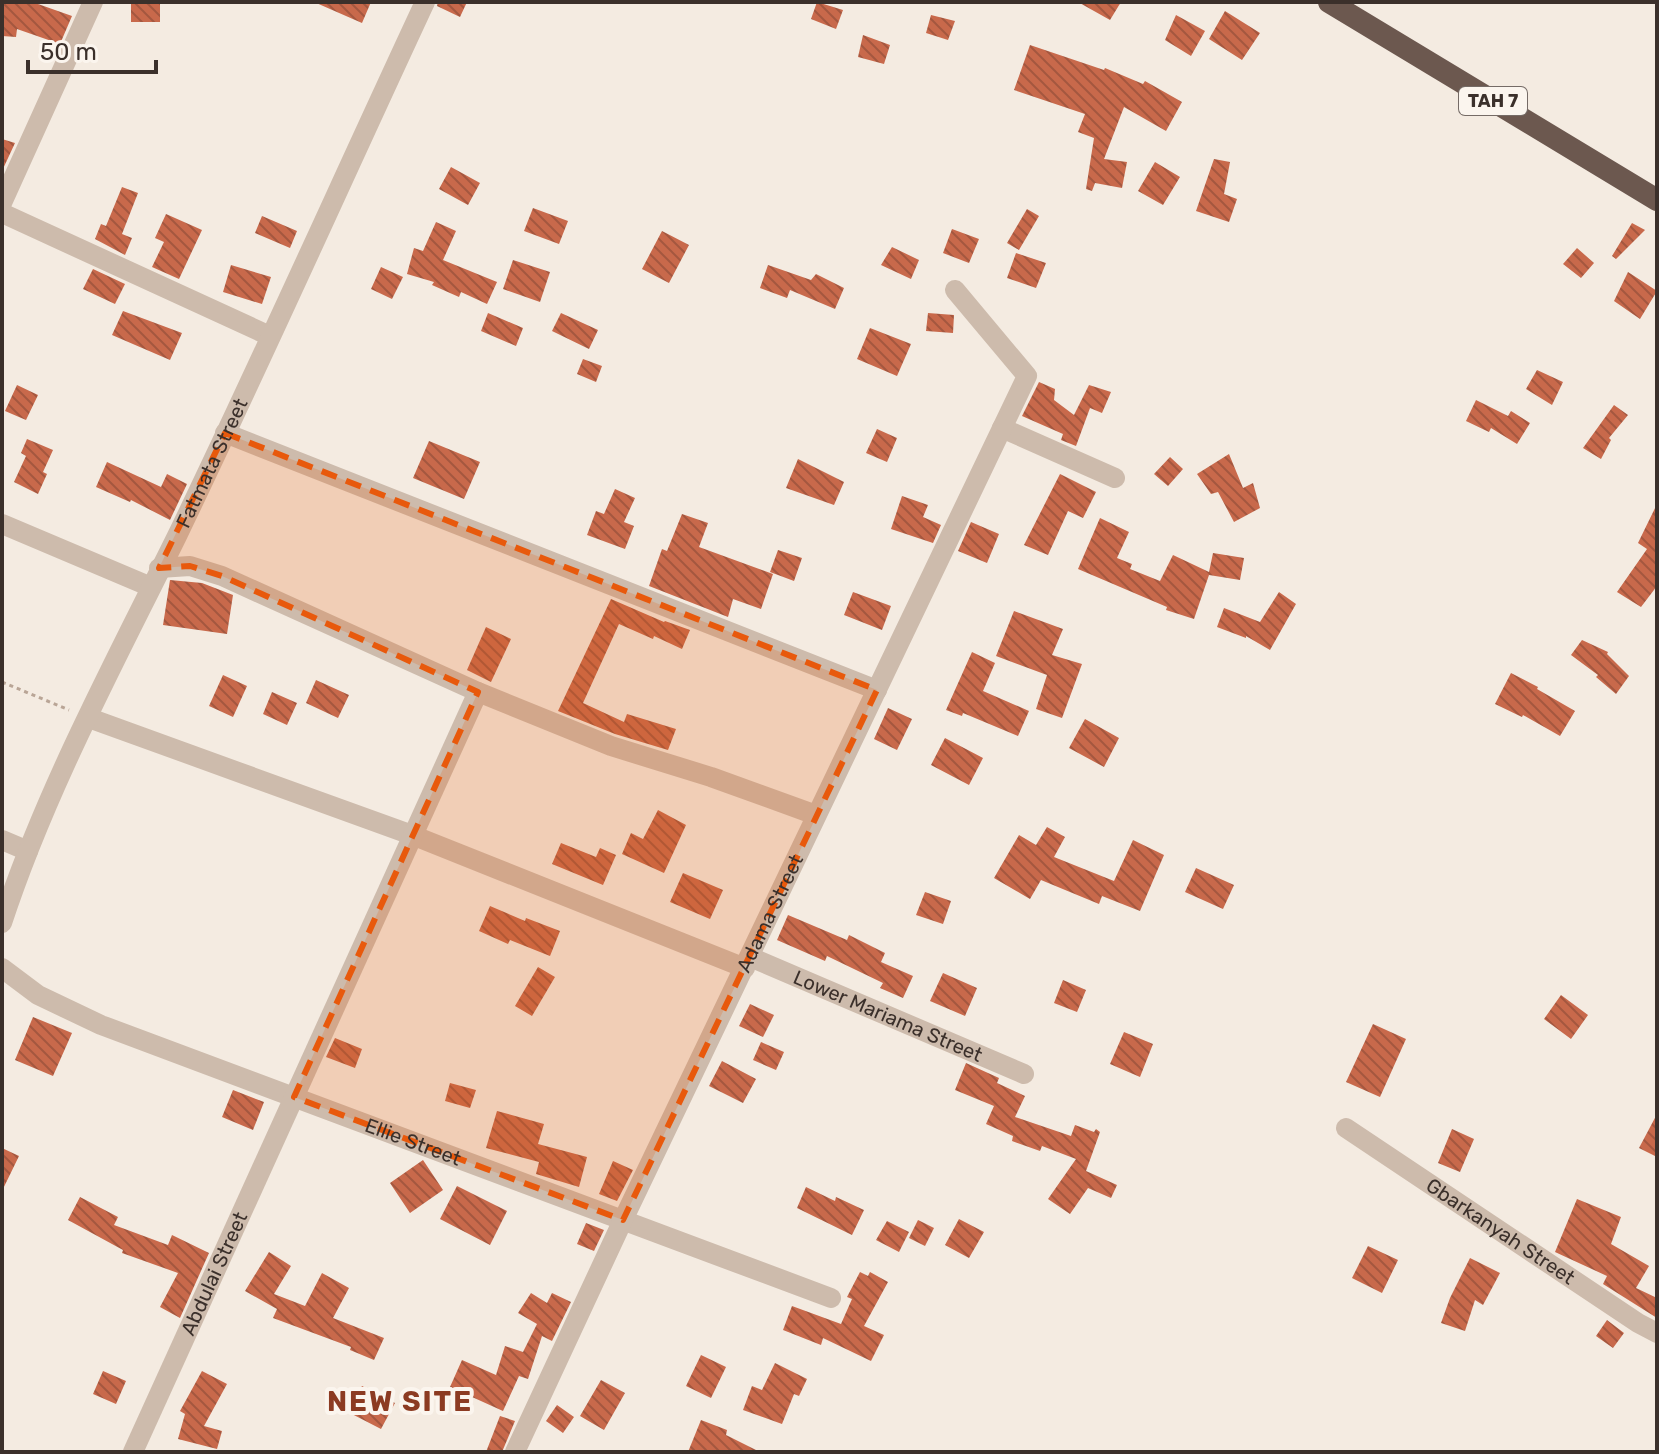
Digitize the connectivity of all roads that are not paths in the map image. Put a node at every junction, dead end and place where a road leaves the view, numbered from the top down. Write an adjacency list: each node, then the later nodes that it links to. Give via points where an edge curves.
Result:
1 (93, 2): 5 (street)
2 (425, 2): 8 (street, Fatmata Street)
3 (1329, 2): 4 (highway, TAH 7)
4 (1657, 200)
5 (2, 203)
6 (2, 213): 8 (street)
7 (955, 290): 9 (street, Adama Street, via 1027,376)
8 (270, 336): 10 (street, Fatmata Street)
9 (1002, 428): 11 (street); 14 (street, Adama Street)
10 (225, 433): 13 (street, Fatmata Street); 14 (street)
11 (1115, 478)
12 (2, 524): 13 (street)
13 (155, 578): 15 (street, via 190,566 222,576); 16 (street, Fatmata Street)
14 (877, 690): 17 (street, Adama Street)
15 (478, 692): 17 (street, via 611,746); 18 (street, Abdulai Street)
16 (89, 718): 18 (street, Lower Mariama Street); 20 (street, Fatmata Street)
17 (816, 815): 22 (street, Adama Street)
18 (412, 835): 22 (street, Lower Mariama Street); 25 (street, Abdulai Street)
19 (2, 840): 20 (street)
20 (28, 851): 21 (street, Fatmata Street)
21 (2, 923)
22 (748, 962): 24 (street, Lower Mariama Street); 27 (street, Adama Street)
23 (2, 968): 25 (street, Ellie Street, via 38,995 101,1025)
24 (1024, 1074)
25 (294, 1097): 27 (street, Ellie Street); 30 (street, Abdulai Street)
26 (1346, 1128): 29 (street, Gbarkanyah Street)
27 (623, 1220): 28 (street, Ellie Street); 31 (street, Adama Street)
28 (831, 1298)
29 (1657, 1333)
30 (133, 1452)
31 (515, 1452)

